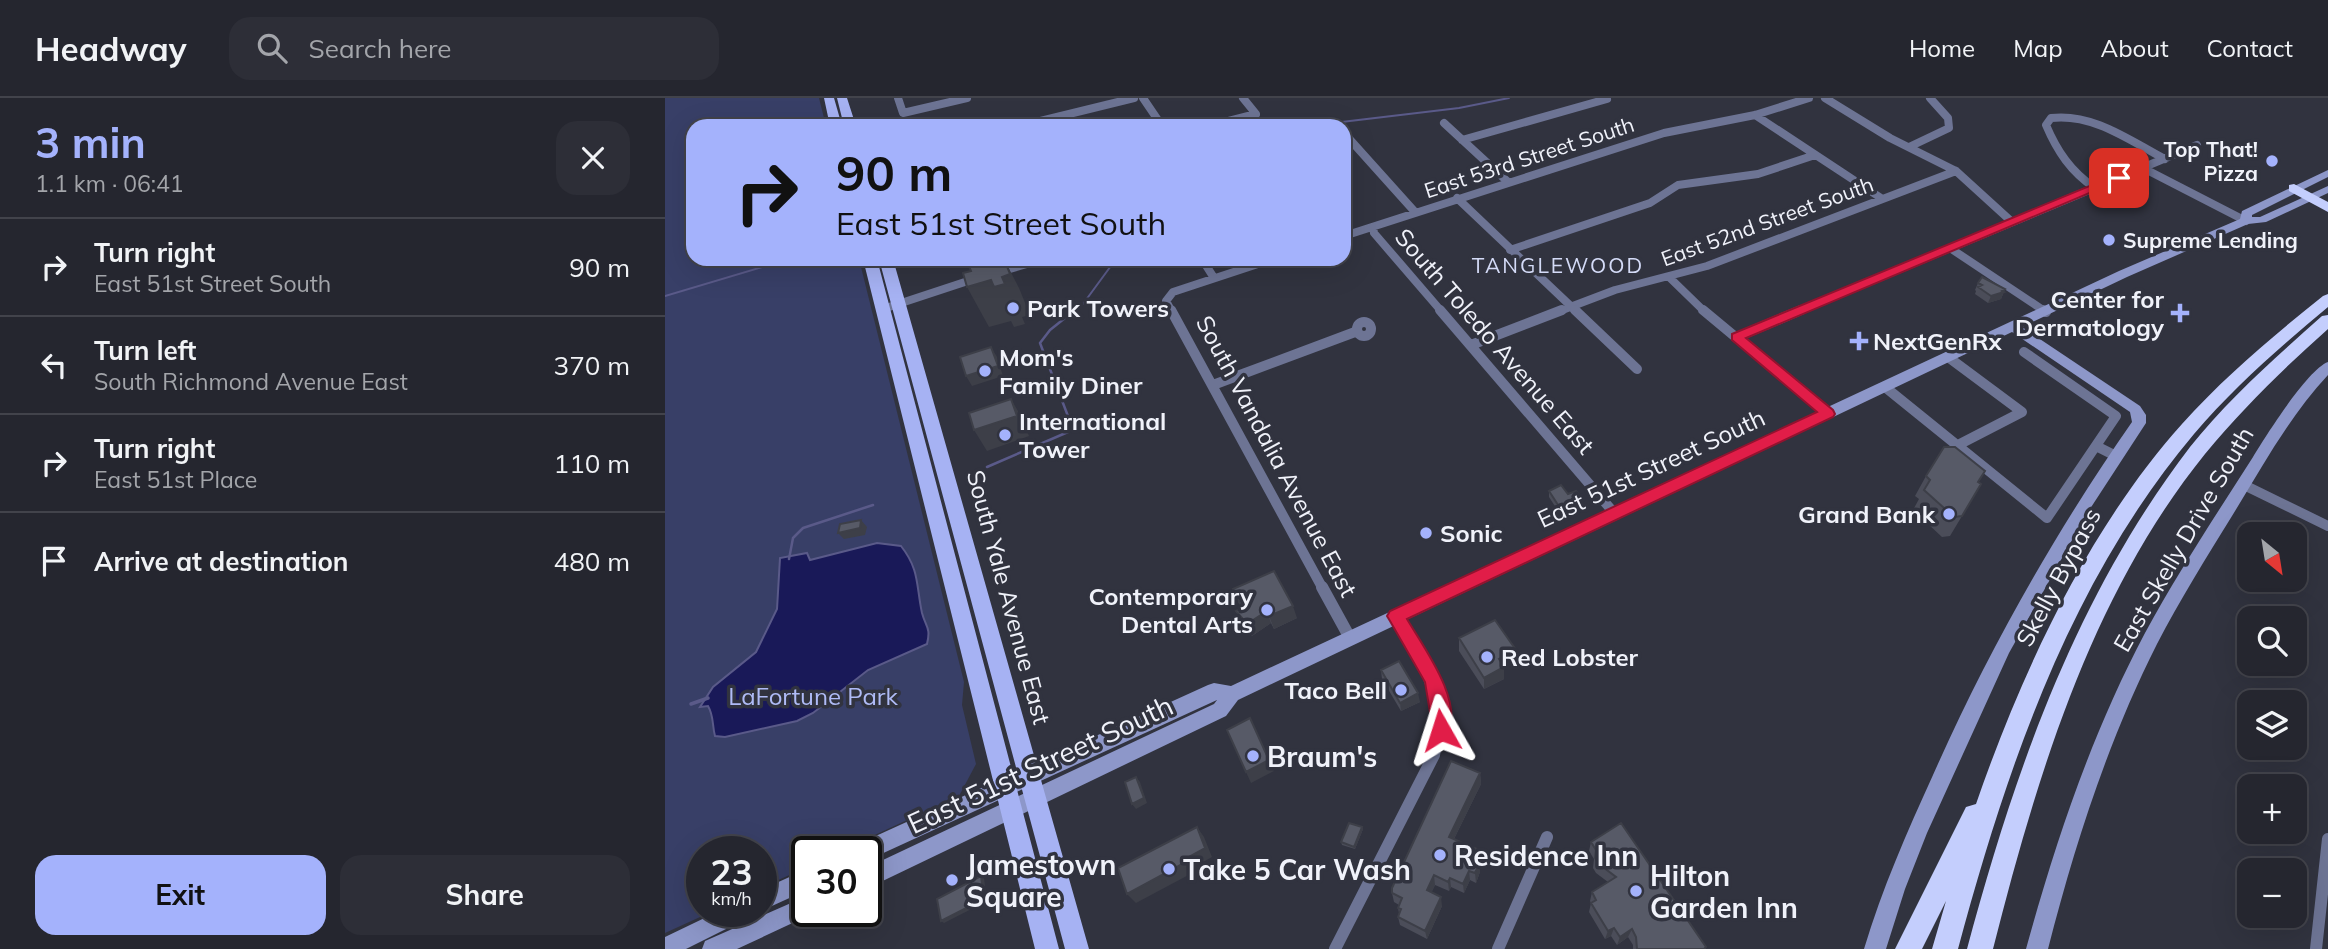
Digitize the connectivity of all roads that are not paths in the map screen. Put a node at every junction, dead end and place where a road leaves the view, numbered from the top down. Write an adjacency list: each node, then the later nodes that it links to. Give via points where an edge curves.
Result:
1 (829, 98): 13 (main road)
2 (842, 98): 14 (main road)
3 (898, 98): 4 (street, via 903,113)
4 (967, 98)
5 (1134, 98): 15 (street)
6 (1143, 98): 16 (street)
7 (1243, 98): 17 (street, via 1257,114)
8 (1809, 98): 12 (street, East 53rd Street South)
9 (1825, 98): 22 (street)
10 (1930, 98): 22 (street, via 1948,118 1949,128)
11 (1607, 99): 19 (street)
12 (1755, 115): 23 (street); 28 (street, East 53rd Street South, via 1664,132)
13 (834, 119)
14 (848, 119)
15 (1048, 119)
16 (1157, 119)
17 (1237, 119)
18 (1444, 123): 19 (street)
19 (1461, 140): 28 (street)
20 (1351, 141): 37 (street, South Toledo Avenue East)
21 (2197, 145): 24 (street)
22 (1909, 147): 26 (street)
23 (1815, 155): 34 (street); 43 (street, via 1758,174 1678,185 1650,203)
24 (2165, 159): 25 (street); 29 (street, via 2088,120 2051,118 2046,125 2068,166)
25 (2143, 167): 29 (street); 38 (street)
26 (1956, 171): 34 (street, East 52nd Street South); 39 (street)
27 (2328, 173): 30 (main road, East 51st Street South)
28 (1508, 182): 33 (street, East 53rd Street South)
29 (2095, 188): 39 (street)
30 (2294, 188): 32 (highway); 38 (main road, East 51st Street South, via 2246,213)
31 (2328, 189): 32 (main road, East 51st Street South)
32 (2311, 197): 35 (highway); 36 (highway); 38 (main road, East 51st Street South, via 2262,220)
33 (1457, 198): 37 (street, East 53rd Street South); 43 (street)
34 (1881, 198): 49 (street, East 52nd Street South)
35 (2328, 202)
36 (2328, 208)
37 (1415, 212): 40 (street, East 53rd Street South)
38 (2246, 221): 54 (main road, East 51st Street South)
39 (2012, 222): 42 (street)
40 (1373, 227): 41 (street, East 53rd Street South); 59 (street, South Toledo Avenue East)
41 (1351, 234)
42 (1949, 248): 54 (street); 58 (street)
43 (1510, 250): 53 (street)
44 (873, 266): 52 (main road, South Yale Avenue East)
45 (887, 266): 52 (main road, South Yale Avenue East)
46 (1020, 266): 52 (street)
47 (1206, 266): 50 (street)
48 (1251, 266): 50 (street)
49 (1669, 277): 53 (street, East 52nd Street South, via 1615,290); 58 (street)
50 (1214, 278): 66 (street, South Vandalia Avenue East, via 1168,296 1166,301)
51 (2328, 299): 78 (highway, Skelly Bypass, via 2244,367 2147,479 2082,584)
52 (890, 304): 79 (main road, South Yale Avenue East); 80 (main road, South Yale Avenue East)
53 (1571, 308): 59 (street, East 52nd Street South); 65 (street)
54 (2046, 312): 56 (main road, East 51st Street South)
55 (2328, 320): 89 (highway, Skelly Bypass, via 2281,359 2216,425 2165,494 2109,588 2048,723 2000,870)
56 (2014, 327): 61 (main road); 62 (main road, East 51st Street South)
57 (1356, 332): 66 (street)
58 (1737, 337): 68 (street)
59 (1471, 345): 73 (street, South Toledo Avenue East)
60 (2024, 352): 63 (street)
61 (2057, 356): 63 (street); 71 (main road, via 2139,415 2139,424)
62 (1948, 357): 67 (main road, East 51st Street South); 69 (street, via 2022,412)
63 (2041, 364): 70 (street, via 2116,416)
64 (2328, 367): 72 (main road, East Skelly Drive South, via 2292,410)
65 (1637, 369)
66 (1213, 385): 76 (street, South Vandalia Avenue East)
67 (1885, 387): 68 (main road, East 51st Street South); 69 (street)
68 (1828, 414): 73 (main road, East 51st Street South)
69 (1958, 445): 70 (street, via 2047,518)
70 (2096, 446): 71 (street)
71 (2116, 456): 96 (main road, via 2053,555 1979,695 1913,843)
72 (2243, 485): 74 (street); 99 (main road, East Skelly Drive South, via 2177,592 2114,718 2058,870)
73 (1615, 514): 75 (main road, East 51st Street South)
74 (2328, 526)
75 (1396, 616): 76 (main road, East 51st Street South); 91 (street, via 1434,681 1441,730 1434,755)
76 (1350, 638): 77 (main road, East 51st Street South)
77 (1232, 694): 79 (main road, East 51st Street South, via 1213,691); 81 (main road, East 51st Street South, via 1220,710)
78 (2002, 761): 97 (highway); 98 (highway, Skelly Bypass)
79 (1029, 776): 80 (main road, East 51st Street South); 81 (main road, South Yale Avenue East)
80 (1005, 787): 82 (main road, South Yale Avenue East); 85 (main road, East 51st Street South)
81 (1035, 799): 82 (main road, East 51st Street South); 94 (main road, South Yale Avenue East)
82 (1012, 810): 86 (main road, East 51st Street South); 93 (main road, South Yale Avenue East)
83 (1547, 836): 95 (street)
84 (2328, 839): 100 (street)
85 (882, 843)
86 (882, 871)
87 (791, 913): 92 (main road)
88 (708, 927): 90 (main road)
89 (1982, 946)
90 (665, 948)
91 (1338, 948)
92 (713, 949)
93 (1047, 949)
94 (1077, 949)
95 (1498, 949)
96 (1875, 949)
97 (1908, 949)
98 (1945, 949)
99 (2037, 949)
100 (2316, 949)

